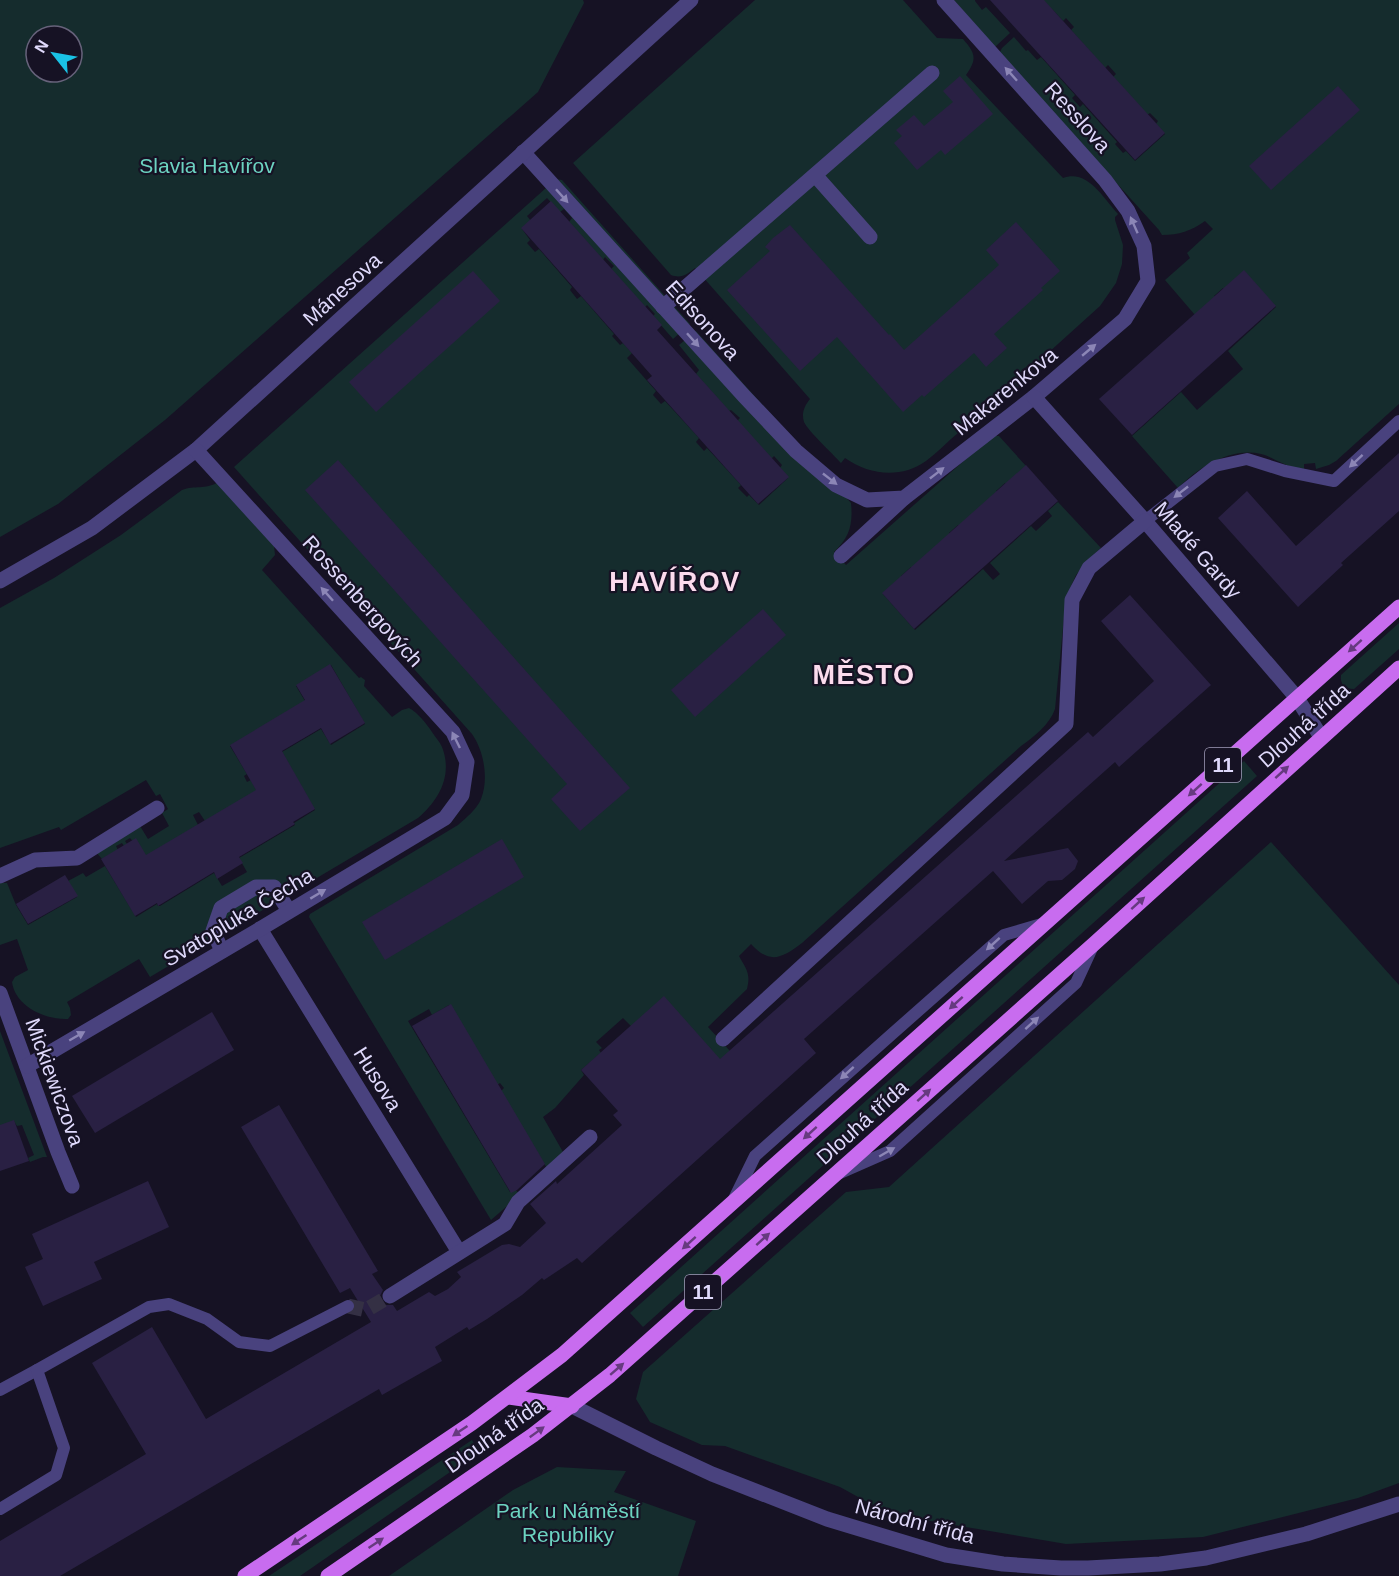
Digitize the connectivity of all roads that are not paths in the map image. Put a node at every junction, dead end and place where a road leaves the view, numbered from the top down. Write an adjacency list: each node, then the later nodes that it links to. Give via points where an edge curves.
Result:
1 (691, 0): 4 (street, Mánesova)
2 (944, 0): 7 (street, Resslova, one-way to 2, via 1144,246 1128,211 1064,133)
3 (932, 73): 5 (street)
4 (523, 152): 8 (street, Edisonova, one-way to 8); 11 (street, Mánesova)
5 (815, 175): 6 (street); 8 (street)
6 (870, 237)
7 (1148, 280): 9 (street, Makarenkova, one-way to 7, via 1125,319)
8 (663, 307): 12 (street, Edisonova, one-way to 12, via 796,451 836,485 867,500)
9 (1034, 397): 12 (street, Makarenkova, one-way to 9); 13 (street, Mladé Gardy)
10 (1399, 422): 13 (lane, one-way to 13, via 1334,481 1247,459 1215,466)
11 (196, 450): 15 (street, Mánesova, via 92,528); 20 (street, Rossenbergových, one-way to 11, via 467,762 453,732)
12 (904, 498): 14 (street, Makarenkova)
13 (1145, 521): 18 (street, Mladé Gardy); 27 (street, via 1089,568 1072,600 1066,724)
14 (841, 556)
15 (0, 581)
16 (1399, 606): 18 (main road, Dlouhá třída / 11, one-way to 18)
17 (1399, 668): 19 (main road, Dlouhá třída / 11)
18 (1297, 698): 19 (street, Mladé Gardy); 36 (main road, Dlouhá třída / 11, one-way to 36, via 562,1355)
19 (1321, 737): 37 (main road, Dlouhá třída / 11, one-way to 19, via 1095,943)
20 (462, 795): 23 (street, Svatopluka Čecha, one-way to 20, via 445,818)
21 (157, 808): 22 (street, via 77,858 35,860)
22 (0, 876)
23 (290, 911): 24 (street, Svatopluka Čecha); 25 (street, via 274,887 256,887 221,908 213,931)
24 (260, 929): 25 (street, Svatopluka Čecha); 31 (street, Husova)
25 (222, 951): 28 (street, Svatopluka Čecha, one-way to 25)
26 (0, 993): 28 (street, Mickiewiczova)
27 (723, 1039)
28 (27, 1066): 30 (street, Mickiewiczova)
29 (590, 1137): 31 (street, via 518,1202 505,1224)
30 (72, 1186)
31 (459, 1252): 32 (street)
32 (390, 1296)
33 (348, 1305): 34 (lane, via 270,1346 239,1342 207,1319 169,1304 149,1307)
34 (37, 1370): 35 (lane); 39 (lane, via 64,1448 56,1475)
35 (0, 1390)
36 (508, 1397): 37 (main road, Národní třída); 41 (main road, 11, one-way to 41)
37 (572, 1406): 40 (street, Národní třída, via 712,1474 827,1519 946,1555); 42 (main road, Dlouhá třída / 11, one-way to 37)
38 (1399, 1504): 40 (street, Národní třída, via 1306,1534 1206,1558)
39 (0, 1509)
40 (1060, 1572)
41 (246, 1576)
42 (328, 1576)

